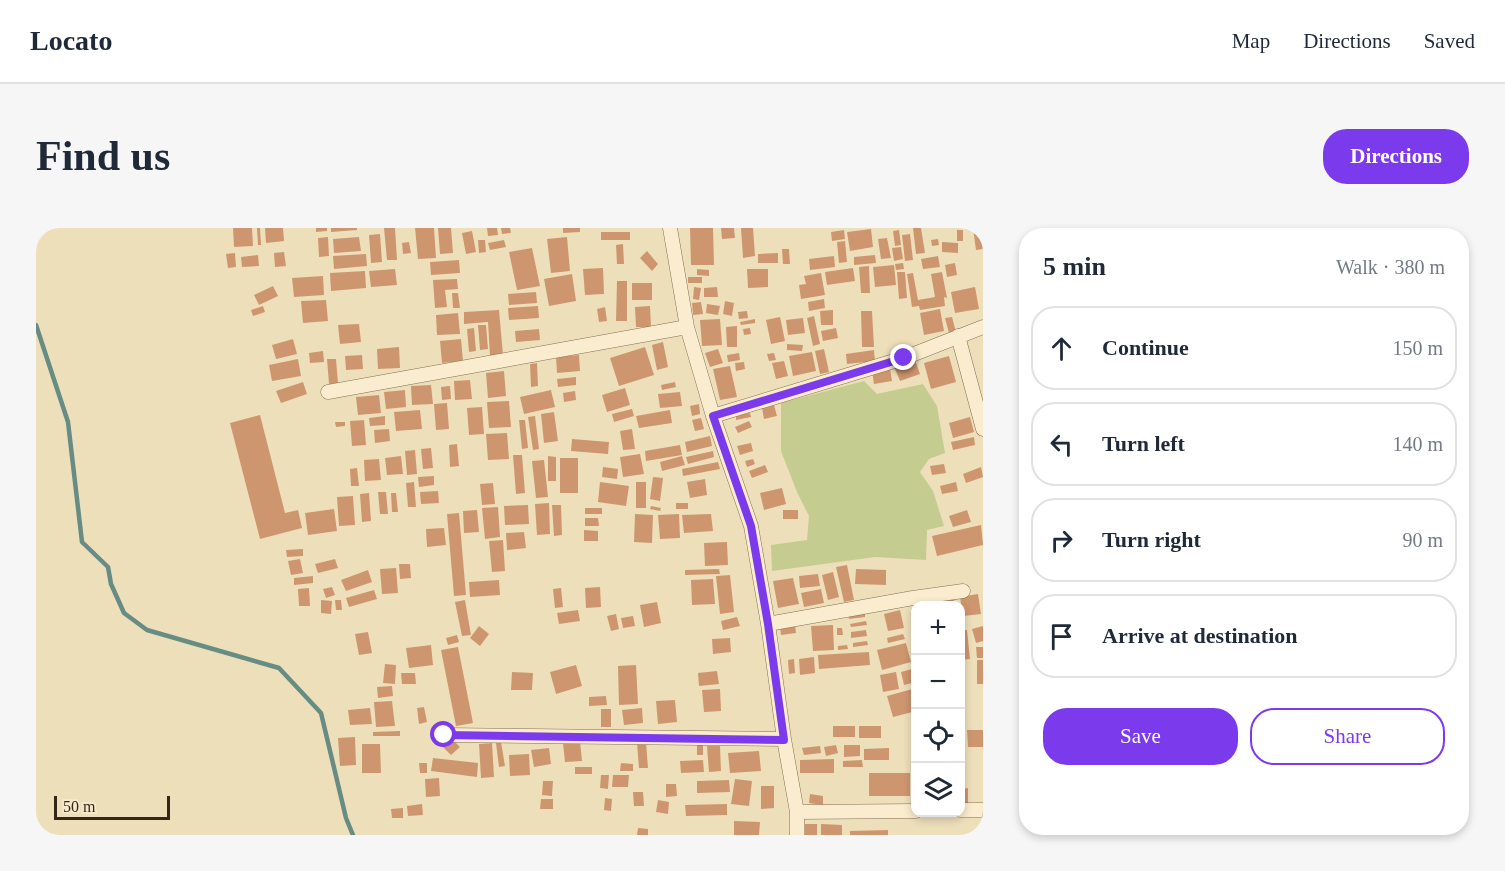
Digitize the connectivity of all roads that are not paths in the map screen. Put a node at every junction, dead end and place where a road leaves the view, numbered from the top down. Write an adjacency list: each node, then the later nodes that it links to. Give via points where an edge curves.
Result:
1 (670, 228): 2 (street)
2 (687, 327): 5 (street); 6 (street)
3 (983, 327): 4 (street)
4 (958, 336): 6 (street, via 904,358); 7 (street)
5 (328, 392)
6 (713, 416): 9 (street, via 751,526)
7 (983, 429)
8 (963, 591): 9 (street)
9 (768, 624): 11 (street)
10 (444, 735): 11 (street)
11 (784, 740): 15 (street)
12 (965, 810): 13 (street)
13 (983, 810)
14 (911, 811): 15 (street)
15 (797, 812): 16 (street)
16 (797, 835)

